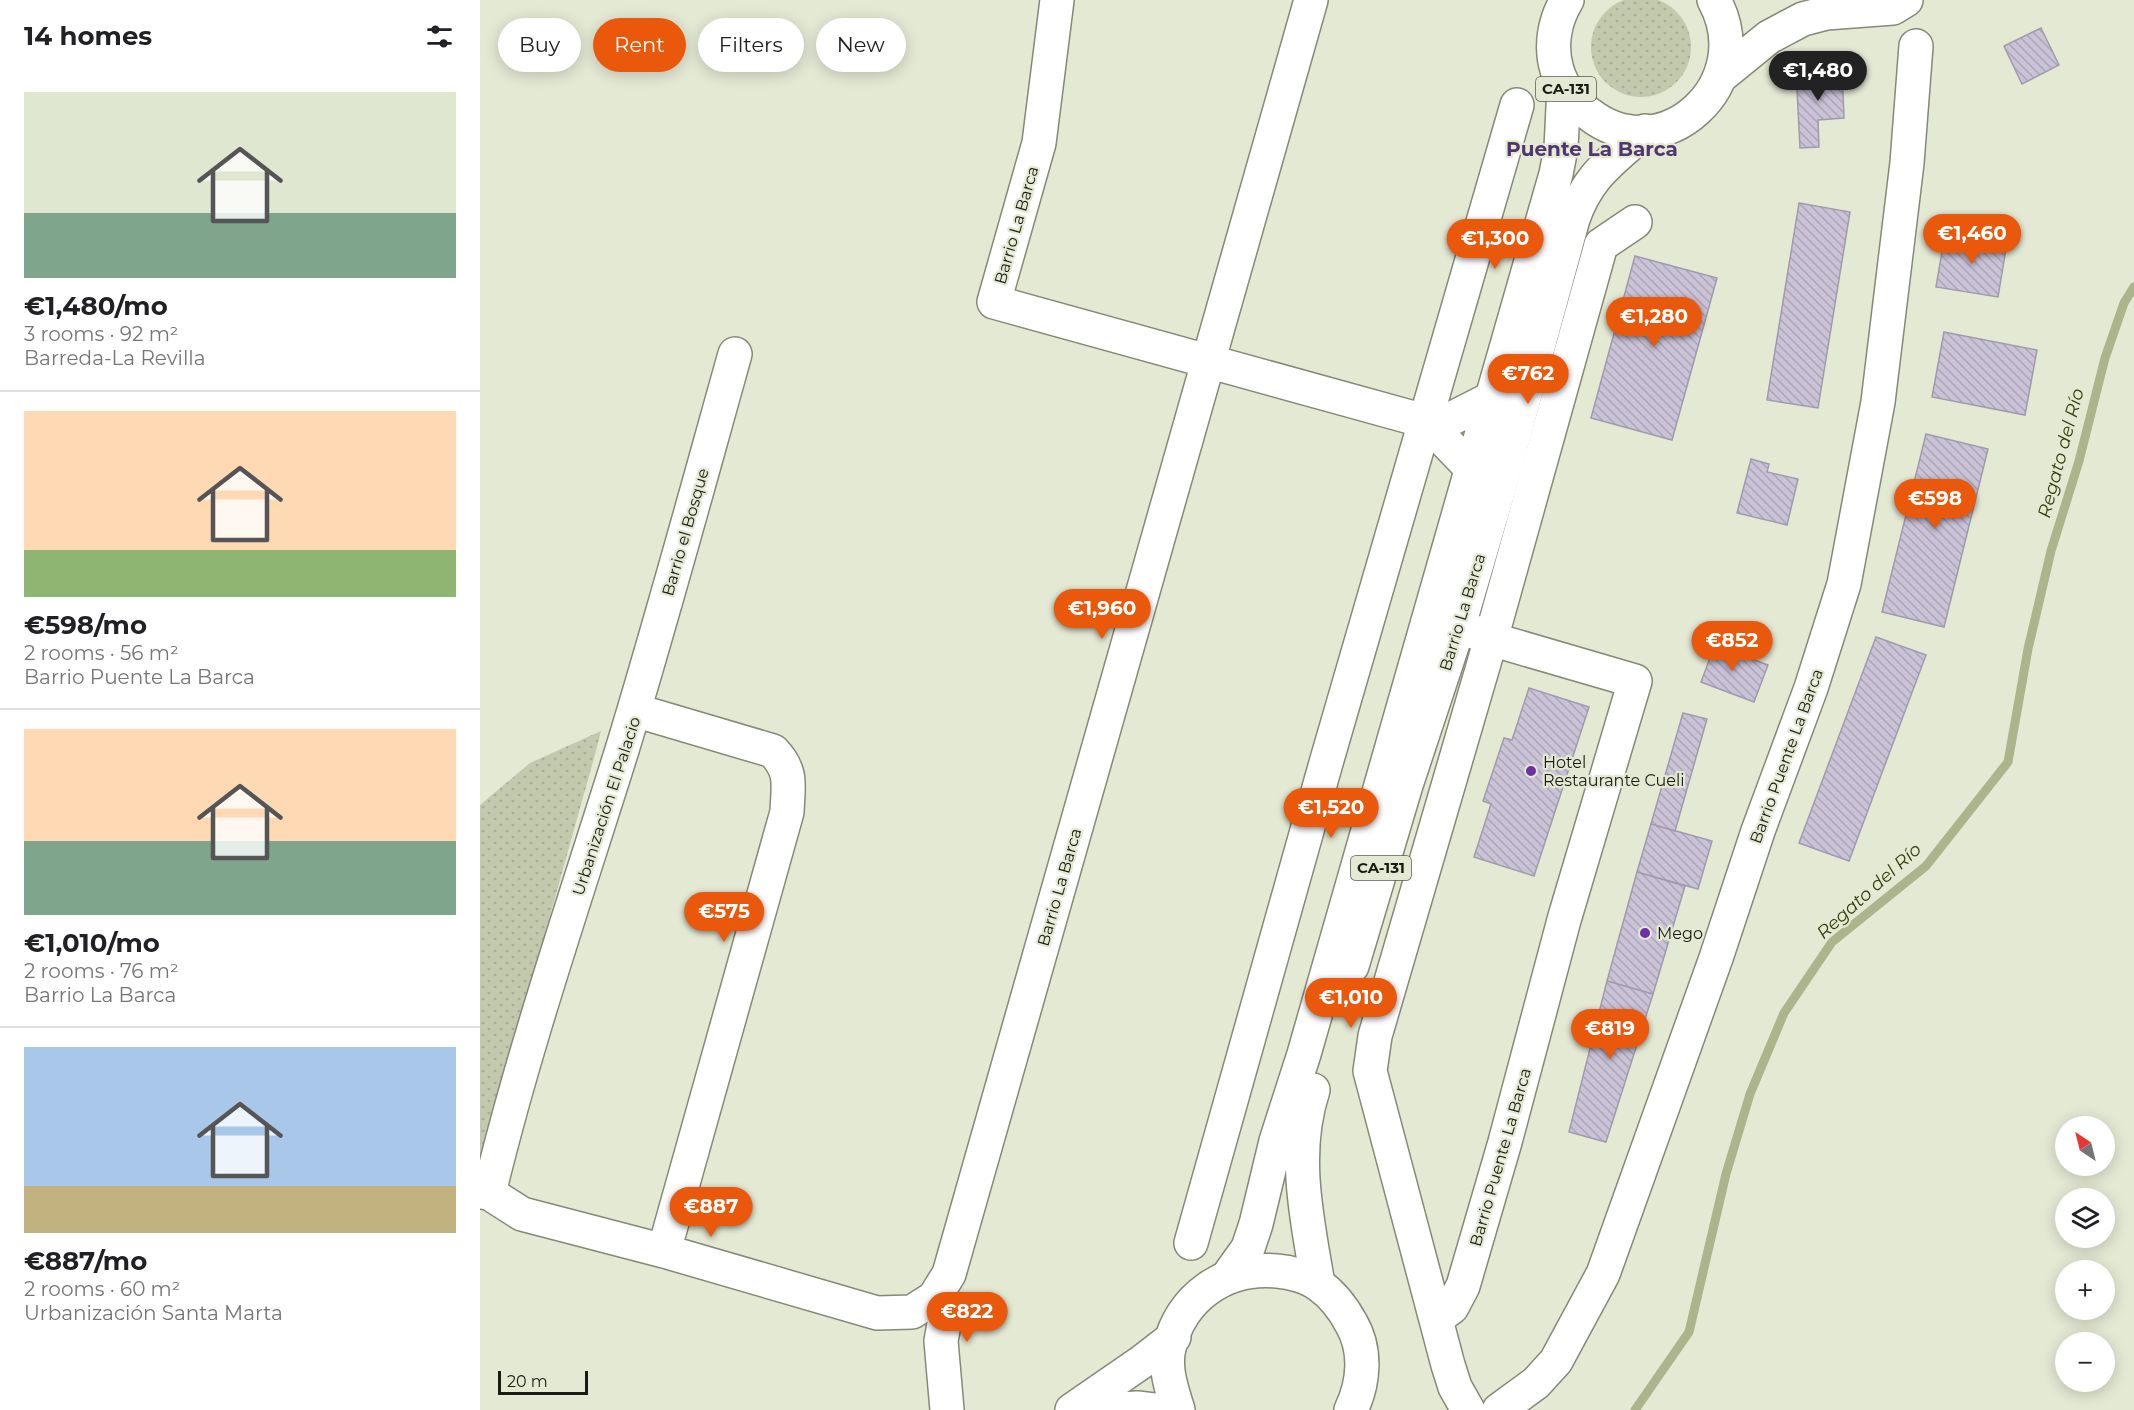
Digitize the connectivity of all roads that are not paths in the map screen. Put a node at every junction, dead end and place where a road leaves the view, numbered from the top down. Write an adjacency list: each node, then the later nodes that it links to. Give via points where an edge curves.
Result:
1 (1057, 0): 14 (street, Barrio La Barca, via 1039,143 994,302)
2 (1311, 0): 14 (street, Barrio La Barca)
3 (1714, 0): 7 (street, CA-131, via 1725,25 1727,42)
4 (1906, 0): 7 (street, CA-131, via 1893,8 1803,19 1769,37)
5 (1560, 6): 8 (street, CA-131, via 1554,53)
6 (1916, 46): 28 (street, Barrio Puente La Barca, via 1907,163 1878,402 1844,585 1603,1274)
7 (1721, 76): 10 (street, CA-131, via 1704,104 1691,115 1662,129)
8 (1564, 87): 10 (street, CA-131, via 1582,109 1599,121); 15 (street, Barrio La Barca / CA-131, via 1557,167)
9 (1516, 105): 16 (street, Barrio La Barca)
10 (1645, 131): 12 (street, Barrio La Barca / CA-131, via 1585,191 1573,219)
11 (1635, 222): 18 (street, via 1601,245)
12 (1556, 285): 16 (street, via 1530,317 1498,431 1490,439); 17 (street, Barrio La Barca / CA-131)
13 (735, 354): 19 (street, Barrio el Bosque)
14 (1208, 360): 16 (street, Barrio La Barca); 25 (street, Barrio La Barca, via 949,1274)
15 (1492, 398): 16 (street, Barrio La Barca / CA-131); 16 (street)
16 (1453, 441): 17 (street, via 1478,482 1477,508 1449,606 1452,620); 21 (street, Barrio La Barca); 23 (street, Barrio La Barca / CA-131, via 1307,1043 1248,1248)
17 (1459, 625): 18 (street, Barrio Puente La Barca); 24 (street, Barrio La Barca / CA-131, via 1306,1112 1301,1155 1304,1201)
18 (1491, 639): 26 (street, via 1375,1036 1370,1071); 26 (street, Barrio Puente La Barca, via 1635,681 1463,1286 1452,1307)
19 (634, 710): 20 (street, Urbanización El Palacio); 22 (street, Urbanización El Palacio, via 773,751 784,763 788,783 787,812)
20 (484, 1192): 22 (street, via 522,1214)
21 (1191, 1243)
22 (664, 1251): 25 (street, via 877,1313 912,1312)
23 (1228, 1276): 24 (street, via 1259,1269 1290,1272); 27 (street, via 1201,1293 1180,1318)
24 (1318, 1284): 34 (street, via 1342,1305 1357,1332 1363,1363 1359,1394)
25 (934, 1298): 29 (street, via 946,1313 941,1341)
26 (1436, 1319): 35 (street, via 1455,1387)
27 (1174, 1336): 30 (street); 33 (street, via 1169,1349 1169,1382)
28 (1533, 1397): 36 (street, Barrio Puente La Barca)
29 (947, 1410)
30 (1072, 1410)
31 (1103, 1410): 32 (street)
32 (1154, 1410)
33 (1178, 1410)
34 (1351, 1410)
35 (1468, 1410)
36 (1499, 1410)

